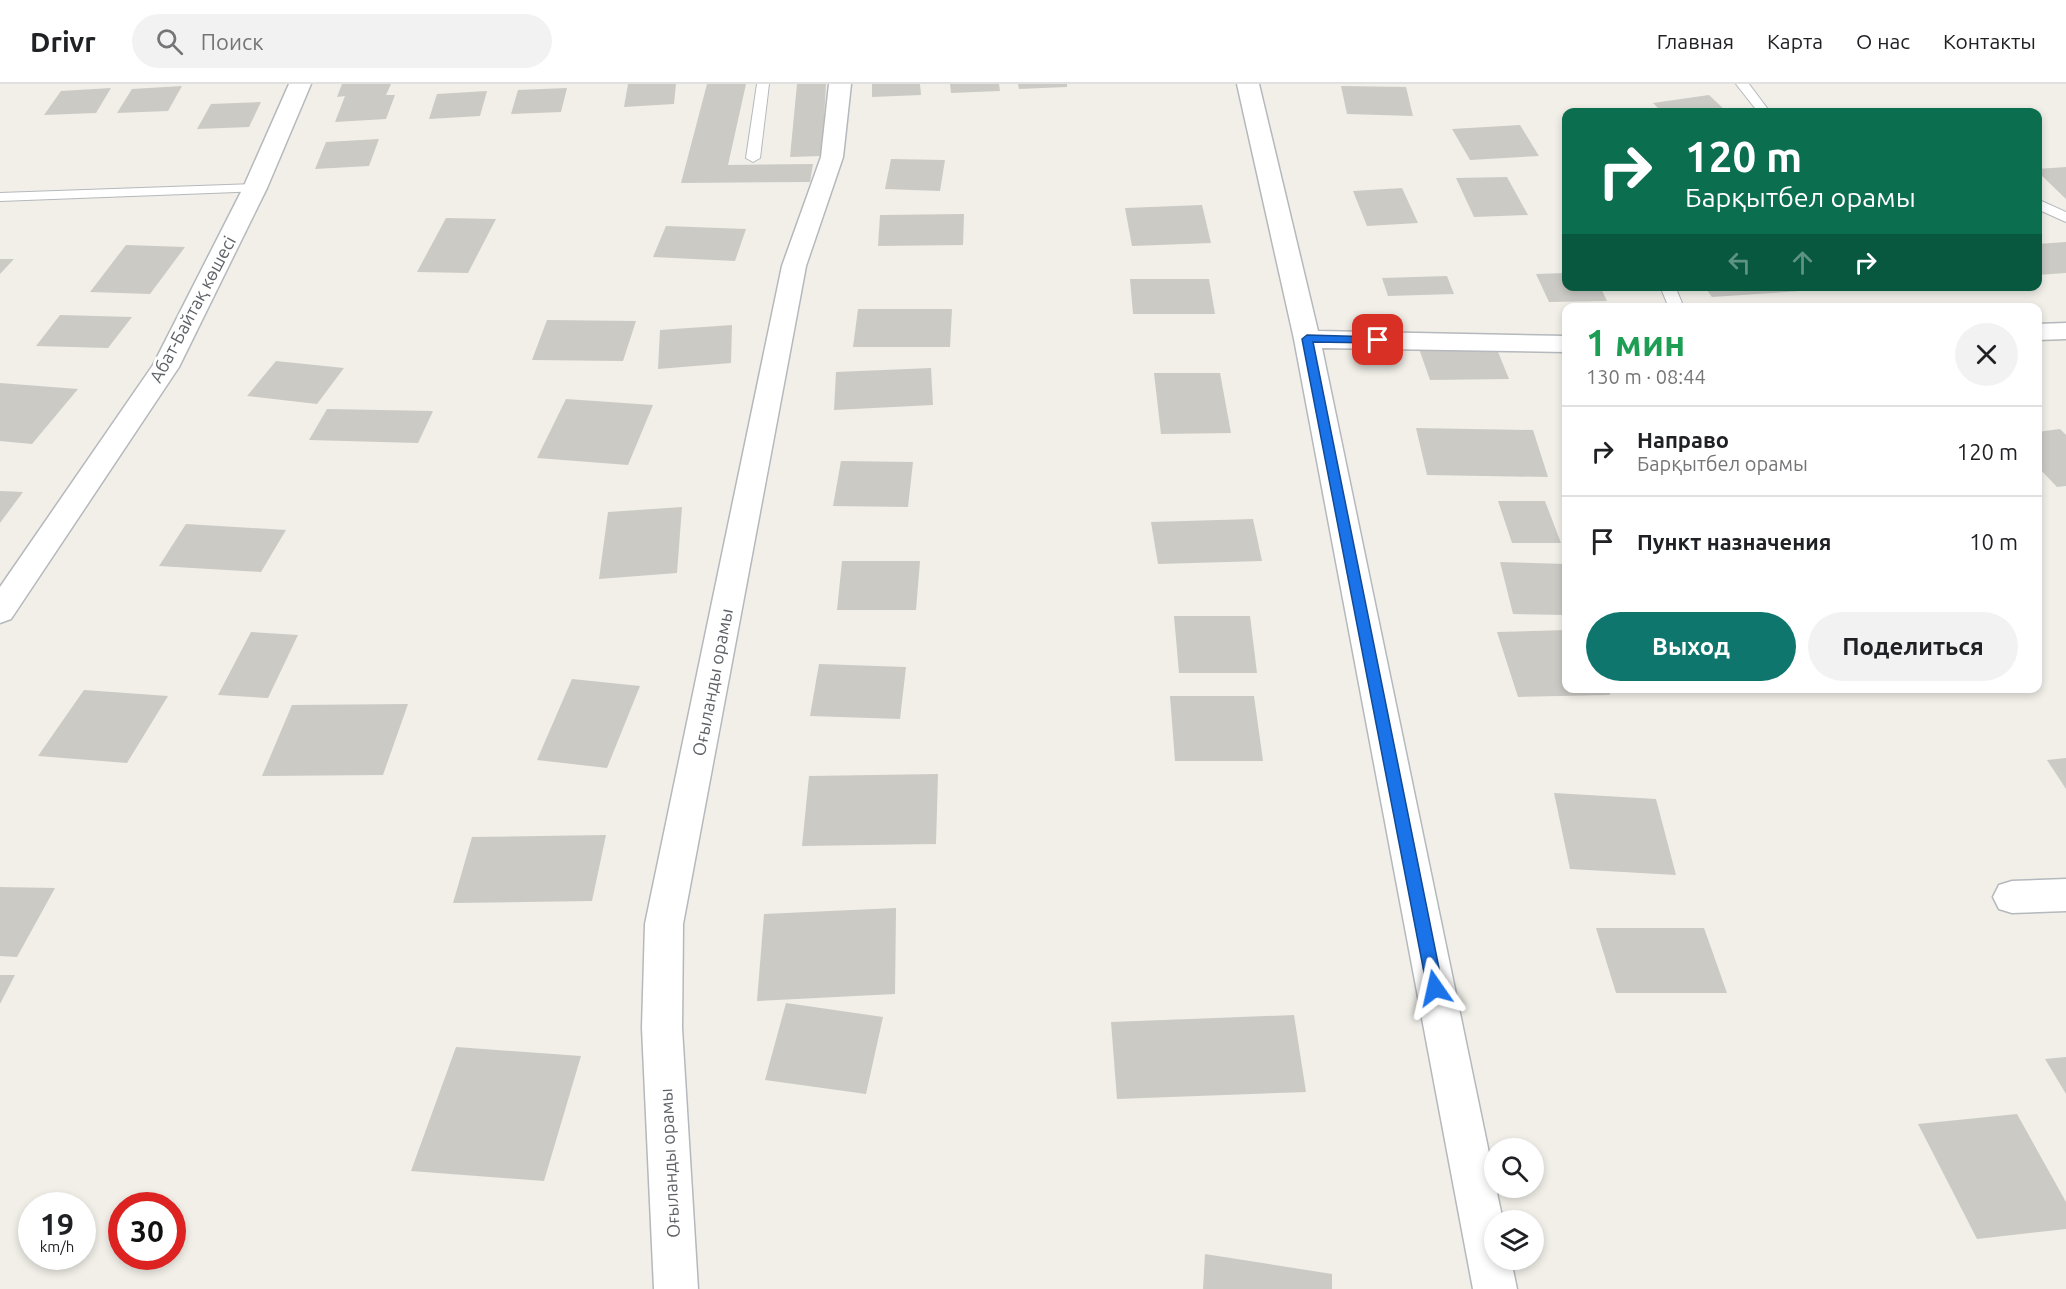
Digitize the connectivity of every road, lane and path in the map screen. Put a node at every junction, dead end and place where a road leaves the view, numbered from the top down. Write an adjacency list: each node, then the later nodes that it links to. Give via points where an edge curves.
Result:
1 (300, 84): 8 (street, Абат-Байтақ көшесі)
2 (764, 84): 7 (lane)
3 (840, 84): 19 (street, Оғыланды орамы, via 831,157 794,266 664,924 662,1028)
4 (1248, 84): 14 (street)
5 (1742, 84): 6 (lane)
6 (1761, 108)
7 (753, 158)
8 (255, 188): 9 (lane); 16 (street, Абат-Байтақ көшесі, via 166,367)
9 (0, 197)
10 (2042, 205): 11 (lane)
11 (2066, 219)
12 (2066, 331): 13 (street)
13 (2042, 332)
14 (1307, 339): 15 (street); 20 (street)
15 (1562, 344)
16 (0, 611)
17 (2066, 895): 18 (street)
18 (2012, 897)
19 (676, 1289)
20 (1495, 1289)

